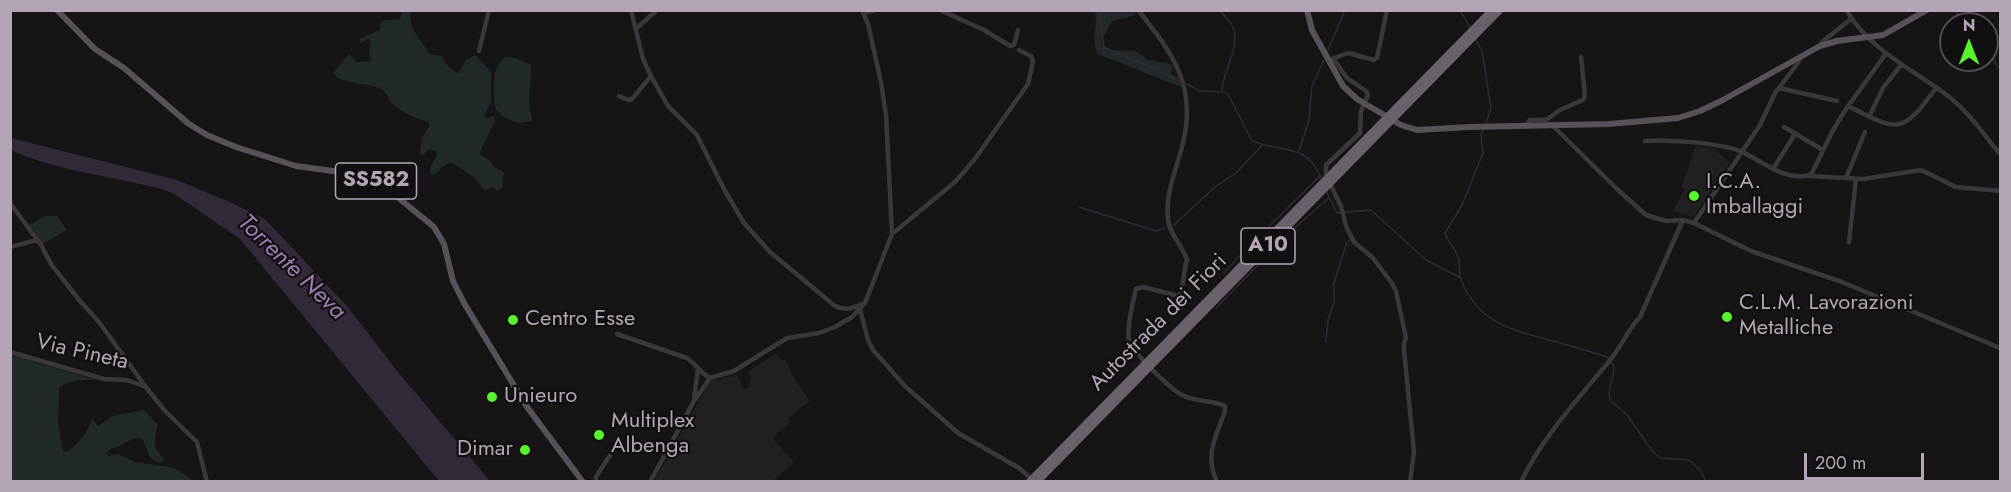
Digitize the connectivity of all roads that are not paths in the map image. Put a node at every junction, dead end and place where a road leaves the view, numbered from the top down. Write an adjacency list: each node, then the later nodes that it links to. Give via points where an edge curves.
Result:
1 (57, 10): 68 (main road, SS582, via 95,49 207,135 296,166 373,179 434,227 444,244 453,281 464,303 528,409)
2 (489, 10): 21 (street)
3 (631, 10): 16 (street)
4 (657, 10): 16 (street)
5 (875, 10): 14 (street)
6 (940, 10): 17 (street, via 1010,46 1014,45)
7 (1138, 10): 73 (street, via 1169,49 1187,98 1186,128 1168,212 1169,226 1187,260 1182,293 1177,297 1143,287 1136,289 1129,335 1132,346 1178,393 1225,406 1210,454)
8 (1307, 10): 24 (main road, via 1312,30)
9 (1387, 10): 24 (street, via 1377,58 1348,53)
10 (1492, 10): 71 (highway, Autostrada dei Fiori / A10)
11 (1500, 10): 72 (highway, Autostrada dei Fiori / A10)
12 (1846, 10): 15 (street)
13 (1927, 10): 18 (main road, via 1889,33)
14 (863, 12): 53 (street, via 886,115)
15 (1851, 19): 18 (street); 19 (street)
16 (637, 28): 27 (street, via 643,59)
17 (1018, 30)
18 (1867, 38): 19 (main road); 22 (street)
19 (1820, 46): 25 (main road)
20 (1019, 50): 53 (street, via 1034,62 1025,89 955,181)
21 (479, 51)
22 (1885, 54): 26 (street); 32 (street)
23 (1581, 57): 34 (street, via 1583,100 1546,120 1530,120)
24 (1330, 59): 34 (main road, via 1343,86 1401,125 1417,130); 44 (street, via 1368,95 1361,111 1360,134 1326,165)
25 (1800, 59): 28 (street); 35 (main road, via 1721,101 1678,118)
26 (1901, 65): 29 (street); 33 (street, via 1883,88)
27 (651, 75): 30 (street, via 632,99); 57 (street, via 668,106 697,135 744,223 770,252 841,309)
28 (1779, 88): 31 (street); 41 (street)
29 (1936, 88): 33 (street, via 1905,122 1890,126); 42 (street, via 1958,104)
30 (619, 96)
31 (1837, 101)
32 (1848, 106): 33 (street); 40 (street)
33 (1869, 117)
34 (1526, 125): 35 (main road)
35 (1551, 125): 51 (street, via 1639,210 1660,220)
36 (1784, 127): 38 (street)
37 (1865, 132): 46 (street)
38 (1795, 134): 40 (street); 43 (street)
39 (1645, 141): 41 (street)
40 (1823, 150): 45 (street, via 1813,171)
41 (1741, 152): 43 (street); 52 (street)
42 (2001, 154)
43 (1773, 169): 45 (street)
44 (1326, 175)
45 (1806, 176): 46 (street)
46 (1846, 178): 47 (street)
47 (1856, 179): 49 (street, via 1921,170 1956,187); 55 (street)
48 (1331, 186): 74 (street, via 1354,242 1372,258 1396,291 1406,338 1414,452)
49 (2001, 190)
50 (10, 203): 54 (street)
51 (1683, 220): 52 (street); 75 (street, via 1640,317 1614,355 1545,438)
52 (1694, 223): 60 (street, via 1751,251 1842,282)
53 (892, 234): 57 (street)
54 (37, 240): 56 (street); 64 (street, via 51,264)
55 (1849, 242)
56 (10, 247)
57 (865, 303): 58 (street)
58 (860, 309): 63 (street, via 827,331 787,338 734,371); 72 (street, via 873,350 906,387 958,433)
59 (617, 334): 62 (street, via 680,355)
60 (2001, 348)
61 (10, 352): 64 (street, Via Pineta, via 104,379)
62 (698, 369): 63 (street); 65 (street)
63 (710, 378): 65 (street)
64 (146, 386): 67 (street, via 197,442)
65 (694, 401): 70 (street)
66 (610, 455): 69 (street)
67 (207, 482)
68 (583, 482)
69 (596, 482)
70 (650, 482)
71 (1029, 482)
72 (1035, 482)
73 (1217, 482)
74 (1410, 482)
75 (1521, 482)

